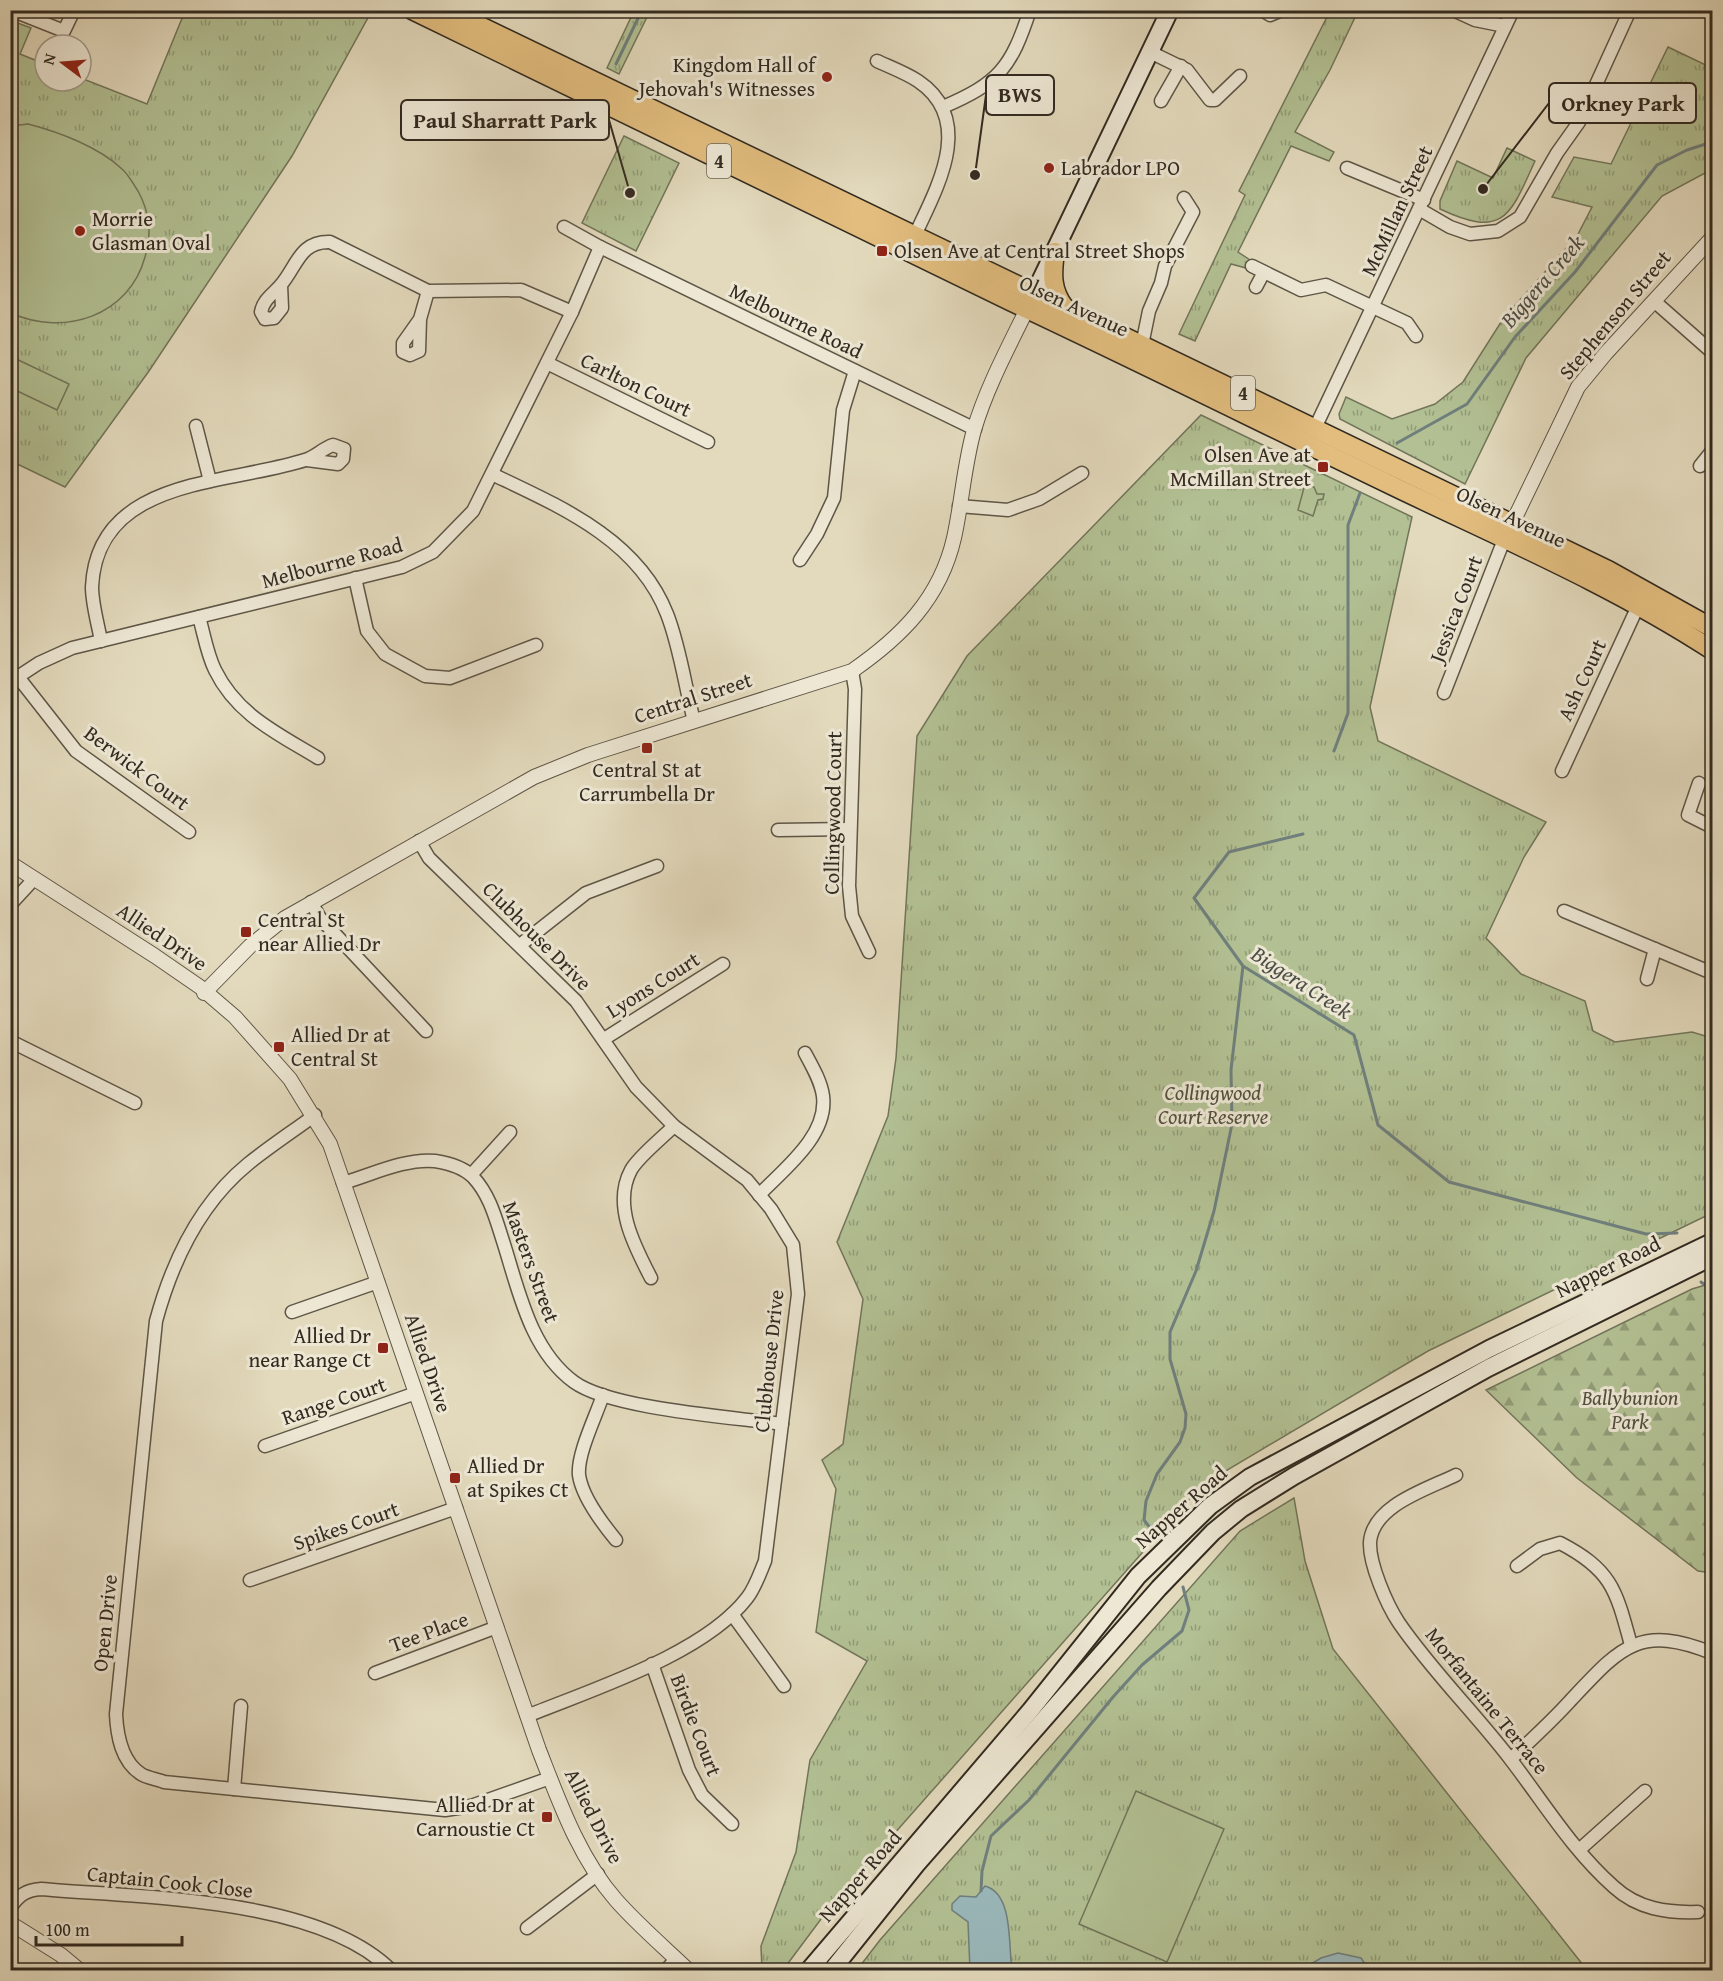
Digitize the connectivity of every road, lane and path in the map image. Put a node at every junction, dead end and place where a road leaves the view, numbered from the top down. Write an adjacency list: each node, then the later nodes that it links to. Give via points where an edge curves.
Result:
1 (11, 10): 2 (street, via 61,31 66,29)
2 (74, 10)
3 (412, 10): 33 (main road, Olsen Avenue / 4)
4 (447, 10): 23 (main road, Olsen Avenue / 4)
5 (1030, 10): 18 (street, via 1008,65 967,97)
6 (1170, 10): 13 (main road, Central Street)
7 (1262, 10): 8 (street, via 1270,15)
8 (1282, 10)
9 (1453, 10): 12 (street, via 1475,20)
10 (1513, 10): 12 (street, McMillan Street)
11 (1630, 10): 21 (street, via 1579,122 1520,217 1498,231 1470,234 1450,227)
12 (1505, 26): 21 (street, McMillan Street)
13 (1150, 52): 15 (street); 26 (main road, Central Street)
14 (877, 61): 18 (street, via 919,82)
15 (1181, 66): 16 (street, via 1210,100 1215,100); 17 (street)
16 (1240, 76)
17 (1161, 101)
18 (943, 107): 23 (street, via 949,142 944,173)
19 (1347, 168): 21 (street)
20 (1184, 198): 39 (street, via 1193,212 1165,266 1149,310)
21 (1421, 205): 34 (street, McMillan Street)
22 (564, 227): 25 (street, Melbourne Road)
23 (915, 235): 33 (main road, Olsen Avenue / 4)
24 (1713, 238): 32 (street, Stephenson Street)
25 (600, 248): 36 (street, Melbourne Road); 42 (street, Melbourne Road)
26 (1055, 252): 33 (main road, Central Street); 35 (main road, via 1053,284)
27 (1252, 266): 28 (street)
28 (1264, 272): 30 (street); 34 (street, via 1300,290 1326,285)
29 (281, 285): 31 (street, via 299,254 312,244 330,242)
30 (1256, 287)
31 (428, 291): 36 (street, via 521,290); 37 (street)
32 (1654, 301): 40 (street); 54 (street, Stephenson Street, via 1578,387)
33 (1030, 302): 35 (main road, Olsen Avenue / 4); 45 (street, Central Street); 54 (main road, Olsen Avenue / 4, via 1120,352)
34 (1374, 306): 38 (street, via 1407,323); 44 (street, McMillan Street)
35 (1065, 308): 39 (main road, Olsen Avenue / 4)
36 (572, 312): 41 (street, Melbourne Road)
37 (420, 319)
38 (1416, 336)
39 (1142, 345): 44 (main road, Olsen Avenue / 4)
40 (1713, 352)
41 (547, 363): 46 (street, Carlton Court); 51 (street, Melbourne Road)
42 (855, 371): 45 (street, Melbourne Road); 55 (street, via 843,410 834,498)
43 (196, 426): 52 (street)
44 (1315, 428): 54 (main road, Olsen Avenue / 4)
45 (975, 429): 53 (street, Central Street)
46 (708, 442)
47 (1713, 451): 49 (street)
48 (307, 460): 52 (street)
49 (1700, 466)
50 (1082, 472): 53 (street, via 1039,499 1008,510)
51 (492, 474): 56 (street, Melbourne Road, via 473,511 433,552 402,567); 66 (street, via 576,515 634,561 667,614)
52 (210, 482): 60 (street, via 156,497 128,511 108,531 96,561 92,588)
53 (959, 506): 63 (street, Central Street, via 947,561 929,600 898,636)
54 (1508, 532): 57 (main road, Olsen Avenue / 4); 59 (main road, Olsen Avenue / 4, via 1647,590); 65 (street, Jessica Court)
55 (800, 560)
56 (355, 578): 58 (street, Melbourne Road); 61 (street, via 367,631 385,654 425,676 450,678)
57 (1638, 606): 62 (main road, Olsen Avenue / 4); 68 (street, Ash Court)
58 (199, 617): 60 (street, Melbourne Road); 67 (street, via 214,668 231,699 253,718)
59 (1713, 628)
60 (101, 641): 64 (street, Melbourne Road, via 72,648)
61 (536, 645)
62 (1713, 650)
63 (852, 671): 66 (street, Central Street); 72 (street, Collingwood Court, via 855,689)
64 (14, 679): 73 (street, Berwick Court, via 76,751)
65 (1444, 693)
66 (694, 721): 74 (street, Central Street, via 534,777)
67 (318, 758)
68 (1562, 771)
69 (1700, 783): 70 (street, via 1688,815)
70 (1713, 827)
71 (778, 830): 72 (street)
72 (850, 830): 83 (street, Collingwood Court, via 852,916)
73 (189, 832)
74 (419, 841): 78 (street, Central Street); 81 (street, Clubhouse Drive, via 429,858)
75 (10, 863): 77 (street, Allied Drive)
76 (657, 866): 81 (street, via 586,893)
77 (34, 879): 79 (street); 87 (street, Allied Drive, via 155,956)
78 (311, 902): 87 (street, Central Street, via 268,930); 88 (street, via 320,918)
79 (10, 905)
80 (1564, 911): 82 (street)
81 (520, 945): 89 (street, Clubhouse Drive, via 576,1000)
82 (1655, 949): 85 (street); 86 (street)
83 (869, 952)
84 (723, 964): 89 (street, Lyons Court)
85 (1713, 973)
86 (1647, 979)
87 (204, 993): 93 (street, Allied Drive, via 235,1017 290,1079)
88 (426, 1031)
89 (604, 1039): 94 (street, Clubhouse Drive, via 636,1087)
90 (10, 1041): 92 (street)
91 (805, 1053): 98 (street, via 823,1097 820,1126)
92 (135, 1103)
93 (315, 1115): 97 (street, Allied Drive); 124 (street, Open Drive, via 246,1165 211,1204 184,1243 167,1281 156,1321 116,1714 118,1738 127,1758 141,1774 164,1782)
94 (674, 1126): 98 (street, Clubhouse Drive, via 747,1180); 101 (street, via 631,1169 624,1192 633,1243)
95 (510, 1132): 96 (street)
96 (471, 1175): 97 (street, via 451,1165 424,1161); 105 (street, Masters Street, via 490,1203 535,1334 574,1382)
97 (343, 1183): 102 (street, Allied Drive)
98 (759, 1195): 106 (street, Clubhouse Drive, via 793,1245 798,1294)
99 (1713, 1242): 138 (main road, Napper Road, via 1489,1349 1268,1467 1210,1506 1151,1561 1030,1711)
100 (1713, 1257): 139 (main road, Napper Road, via 1488,1368 1241,1509 1159,1588 916,1866)
101 (651, 1278)
102 (378, 1282): 103 (street); 104 (street, Allied Drive)
103 (292, 1312)
104 (416, 1393): 107 (street, Range Court); 109 (street, Allied Drive)
105 (603, 1395): 106 (street, Masters Street, via 626,1402); 110 (street, via 579,1475 588,1497)
106 (782, 1424): 113 (street, Clubhouse Drive, via 765,1561 748,1597)
107 (265, 1446)
108 (1456, 1475): 122 (street, Morfantaine Terrace, via 1396,1505 1377,1521 1370,1542 1375,1573 1398,1622)
109 (456, 1508): 112 (street, Spikes Court); 114 (street, Allied Drive)
110 (616, 1539)
111 (1516, 1566): 115 (street, via 1540,1549 1560,1544 1582,1555 1604,1573 1620,1606)
112 (250, 1580)
113 (732, 1614): 117 (street, Clubhouse Drive, via 716,1629); 119 (street)
114 (497, 1628): 118 (street, Tee Place); 121 (street, Allied Drive)
115 (1631, 1645): 116 (street, via 1659,1640 1689,1643); 122 (street, via 1598,1669)
116 (1713, 1653)
117 (652, 1664): 121 (street, Clubhouse Drive); 126 (street, Birdie Court, via 688,1770 702,1795)
118 (375, 1673)
119 (784, 1686)
120 (241, 1706): 124 (street)
121 (527, 1716): 123 (street, Allied Drive)
122 (1511, 1759): 127 (street, Morfantaine Terrace)
123 (550, 1778): 124 (street, Open Drive, via 471,1806 445,1810); 128 (street, Allied Drive, via 564,1813)
124 (234, 1789)
125 (1645, 1791): 127 (street)
126 (732, 1824)
127 (1579, 1850): 130 (street, Morfantaine Terrace, via 1614,1888 1638,1904 1669,1912)
128 (598, 1874): 132 (street); 133 (street, Allied Drive, via 615,1898)
129 (10, 1908): 135 (street, Captain Cook Close, via 19,1896 41,1889 244,1907 335,1934 376,1956)
130 (1698, 1912)
131 (10, 1923): 134 (street)
132 (526, 1928)
133 (676, 1959): 136 (street); 137 (street, Allied Drive)
134 (79, 1971)
135 (391, 1971)
136 (666, 1971)
137 (688, 1971)
138 (809, 1971)
139 (832, 1971)

